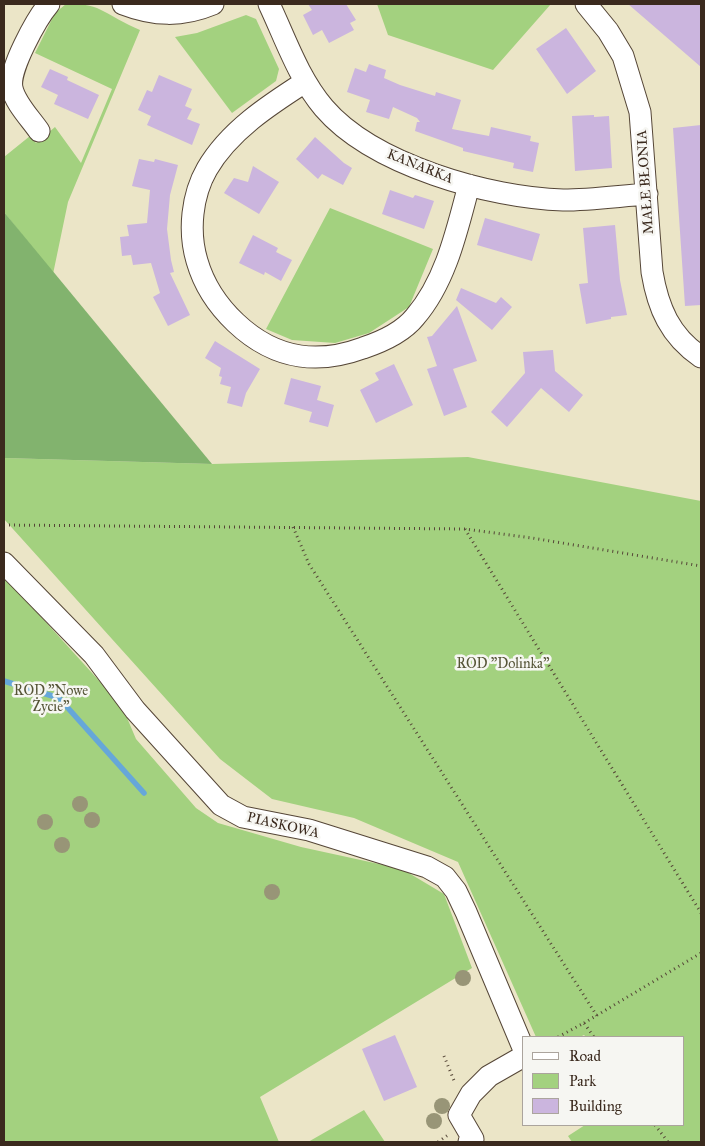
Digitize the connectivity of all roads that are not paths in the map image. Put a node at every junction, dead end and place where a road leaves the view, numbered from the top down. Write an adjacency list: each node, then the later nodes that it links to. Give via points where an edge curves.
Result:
1 (49, 4): 7 (street, via 27,38 11,80 17,100)
2 (123, 4): 3 (street, via 165,14 188,12)
3 (213, 4)
4 (269, 4): 6 (street, KANARKA)
5 (586, 4): 9 (street, MAŁE BŁONIA, via 608,30 623,56 630,77 642,125)
6 (305, 82): 8 (street, KANARKA, via 340,125 364,142 398,160); 8 (street, via 261,112 224,145 199,185 194,208 197,261 208,285 235,324 255,339 300,356 325,356 349,353 392,335 414,319 429,298 450,252)
7 (39, 131)
8 (469, 186): 9 (street, KANARKA, via 502,194 562,200)
9 (647, 194): 10 (street, MAŁE BŁONIA, via 656,297 681,340)
10 (701, 357)
11 (4, 563): 12 (street, PIASKOWA, via 94,655 135,710 221,805 243,817 308,830 419,864 445,877 466,912)
12 (522, 1045)
13 (522, 1057): 14 (street, via 489,1076 471,1094 459,1115)
14 (471, 1141)

